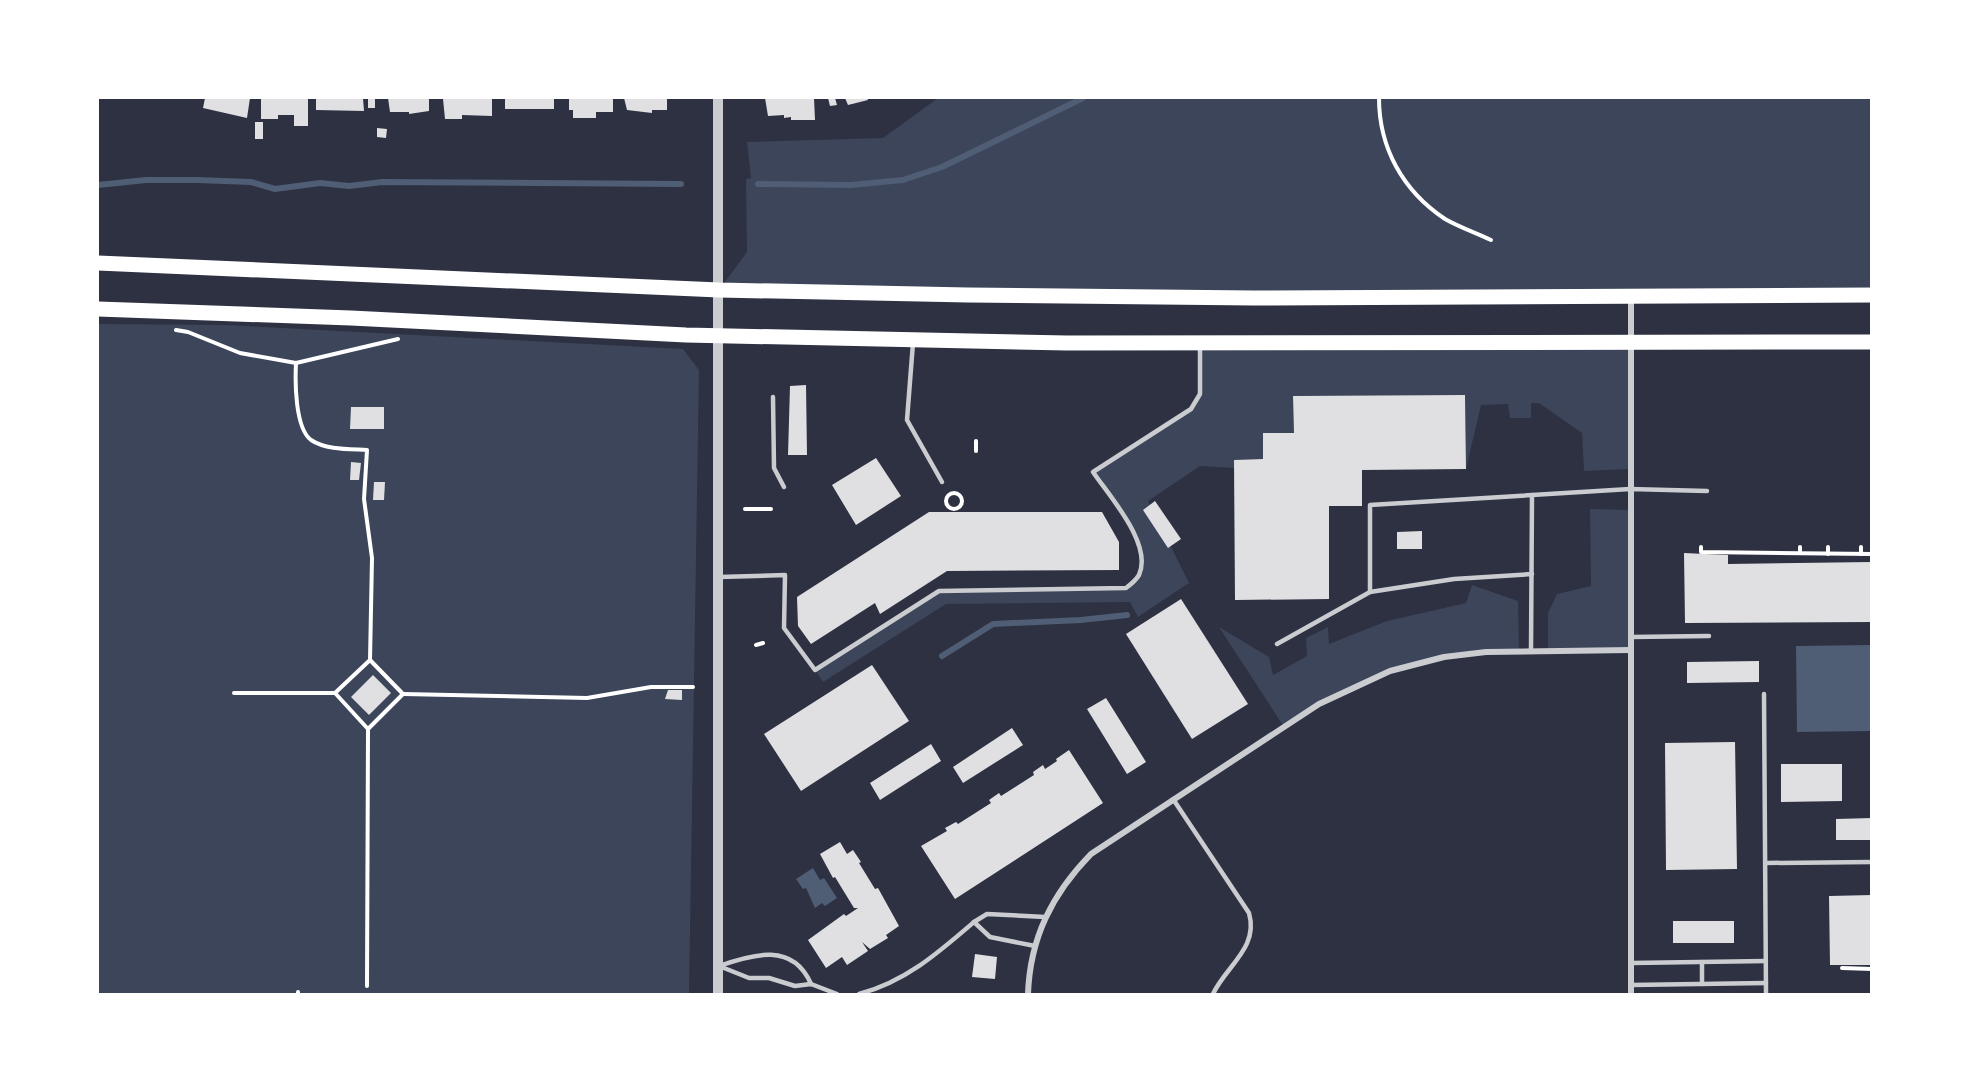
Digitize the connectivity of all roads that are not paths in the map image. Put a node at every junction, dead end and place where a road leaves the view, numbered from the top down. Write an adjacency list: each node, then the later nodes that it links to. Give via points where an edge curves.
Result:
1 (718, 98): 3 (street)
2 (98, 263): 3 (main road)
3 (719, 290): 5 (main road, via 1254,298); 7 (street)
4 (1872, 295): 5 (main road)
5 (1631, 296): 10 (street)
6 (98, 309): 7 (main road)
7 (718, 335): 8 (main road); 19 (street)
8 (913, 340): 11 (main road); 13 (lane, via 907,420)
9 (1872, 342): 10 (main road)
10 (1631, 343): 11 (main road); 15 (street)
11 (1200, 344): 19 (lane, via 1200,394 1191,409 1093,472 1139,542 1143,558 1138,576 1126,588 939,591 814,670 784,628 785,575)
12 (773, 397): 14 (lane, via 774,468)
13 (942, 482)
14 (784, 488)
15 (1630, 489): 16 (lane); 17 (lane); 22 (street)
16 (1707, 491)
17 (1532, 495): 18 (lane); 20 (lane, via 1370,505)
18 (1532, 574): 20 (lane, via 1454,579); 25 (lane)
19 (719, 577): 36 (street)
20 (1370, 592): 23 (lane)
21 (1710, 636): 22 (lane)
22 (1631, 637): 24 (street)
23 (1277, 644)
24 (1631, 650): 25 (street); 35 (street)
25 (1531, 651): 27 (street, via 1443,657 1376,676 1319,704)
26 (1764, 694): 29 (lane)
27 (1173, 799): 30 (street, via 1090,854 1070,875); 45 (lane, via 1249,913 1253,926 1245,950)
28 (1872, 862): 29 (lane)
29 (1766, 863): 33 (lane)
30 (1045, 917): 31 (lane, via 987,914); 32 (street)
31 (974, 922): 32 (lane, via 990,937); 43 (lane, via 929,961 898,981)
32 (1035, 946): 44 (street)
33 (1766, 961): 34 (lane); 37 (lane)
34 (1702, 962): 35 (lane); 39 (lane)
35 (1631, 963): 40 (street)
36 (719, 966): 38 (lane, via 749,978 769,978 795,986); 38 (lane, via 751,955 773,954 805,971); 41 (street)
37 (1766, 983): 39 (lane); 47 (lane)
38 (811, 984): 42 (lane)
39 (1702, 984): 40 (lane)
40 (1631, 986): 46 (street)
41 (718, 994)
42 (837, 994)
43 (859, 994)
44 (1028, 994)
45 (1213, 994)
46 (1631, 994)
47 (1766, 994)

